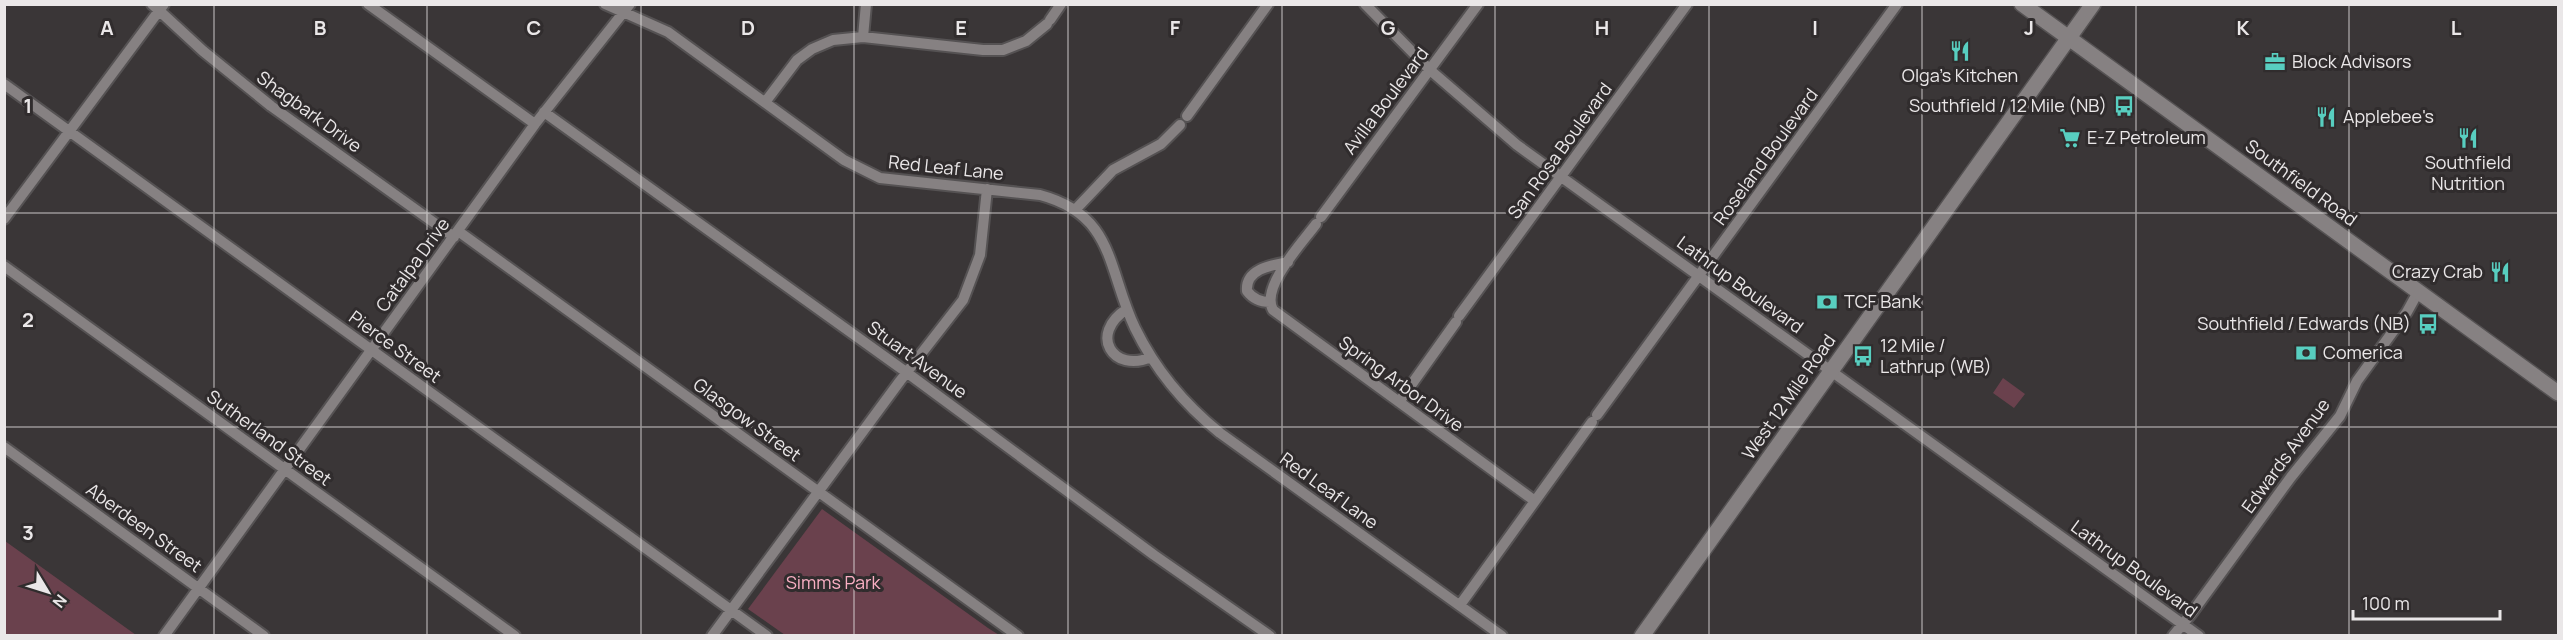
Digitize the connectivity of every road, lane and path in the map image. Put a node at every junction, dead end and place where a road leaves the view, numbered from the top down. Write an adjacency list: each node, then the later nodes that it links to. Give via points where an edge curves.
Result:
1 (368, 4): 21 (street)
2 (605, 4): 14 (street, Red Leaf Lane)
3 (630, 4): 14 (street, Catalpa Drive)
4 (866, 4): 15 (street)
5 (1061, 4): 15 (street, via 1035,36 1018,46 993,50)
6 (1268, 4): 25 (street, via 1184,120 1161,144 1113,170)
7 (1365, 4): 17 (street, Lathrup Boulevard)
8 (1478, 4): 17 (street, Avilla Boulevard)
9 (1687, 4): 23 (street, San Rosa Boulevard)
10 (1897, 4): 30 (street, Roseland Boulevard)
11 (2022, 4): 16 (main road, Southfield Road)
12 (2093, 4): 16 (main road, West 12 Mile Road)
13 (158, 7): 22 (street); 27 (street, Shagbark Drive, via 203,51 271,106)
14 (622, 14): 19 (street, Red Leaf Lane, via 668,32); 20 (street, Catalpa Drive)
15 (863, 37): 19 (street, via 833,40 804,54)
16 (2069, 38): 31 (main road, Southfield Road); 36 (main road, West 12 Mile Road)
17 (1430, 70): 23 (street, Lathrup Boulevard); 28 (street, Avilla Boulevard)
18 (4, 84): 22 (street, Pierce Street)
19 (766, 101): 24 (street, Red Leaf Lane, via 844,160 880,178)
20 (544, 112): 21 (street, Catalpa Drive); 37 (street, Stuart Avenue)
21 (535, 124): 27 (street, Catalpa Drive)
22 (70, 132): 26 (street); 34 (street, Pierce Street)
23 (1561, 178): 30 (street, Lathrup Boulevard); 39 (street, San Rosa Boulevard)
24 (987, 189): 25 (street, Red Leaf Lane, via 1040,195); 37 (street, via 980,255 970,286 953,315)
25 (1076, 210): 33 (street, Red Leaf Lane, via 1093,225 1107,248)
26 (4, 219)
27 (456, 234): 34 (street, Catalpa Drive); 42 (street, Glasgow Street)
28 (1288, 262): 32 (street, Avilla Boulevard, via 1275,283); 32 (street, via 1252,275 1246,285 1250,296)
29 (4, 266): 41 (street, Sutherland Street)
30 (1700, 276): 36 (street, Lathrup Boulevard); 43 (street, Roseland Boulevard)
31 (2418, 292): 38 (main road, Southfield Road); 47 (street, Edwards Avenue, via 2328,431)
32 (1270, 302): 39 (street, Spring Arbor Drive, via 1278,315)
33 (1127, 309): 35 (street, Red Leaf Lane); 35 (street, via 1108,327 1110,348 1128,361)
34 (372, 350): 41 (street, Catalpa Drive); 46 (street, Pierce Street)
35 (1151, 357): 45 (street, Red Leaf Lane, via 1176,391 1210,425)
36 (1832, 371): 47 (street, Lathrup Boulevard); 56 (main road, West 12 Mile Road)
37 (906, 372): 42 (street); 54 (street, Stuart Avenue)
38 (2559, 393)
39 (1399, 402): 43 (street, Spring Arbor Drive)
40 (4, 447): 44 (street, Aberdeen Street)
41 (284, 469): 44 (street, Catalpa Drive); 50 (street, Sutherland Street)
42 (818, 491): 46 (street); 53 (street, Glasgow Street)
43 (1535, 501): 45 (street, Roseland Boulevard)
44 (198, 589): 48 (street, Catalpa Drive); 49 (street, Aberdeen Street)
45 (1460, 605): 55 (street, Red Leaf Lane)
46 (731, 610): 51 (street); 52 (street, Pierce Street)
47 (2181, 623): 57 (street, Edwards Avenue); 58 (street, Lathrup Boulevard)
48 (164, 636)
49 (264, 636)
50 (515, 636)
51 (712, 636)
52 (767, 636)
53 (1018, 636)
54 (1270, 636)
55 (1502, 636)
56 (1642, 636)
57 (2173, 636)
58 (2199, 636)

